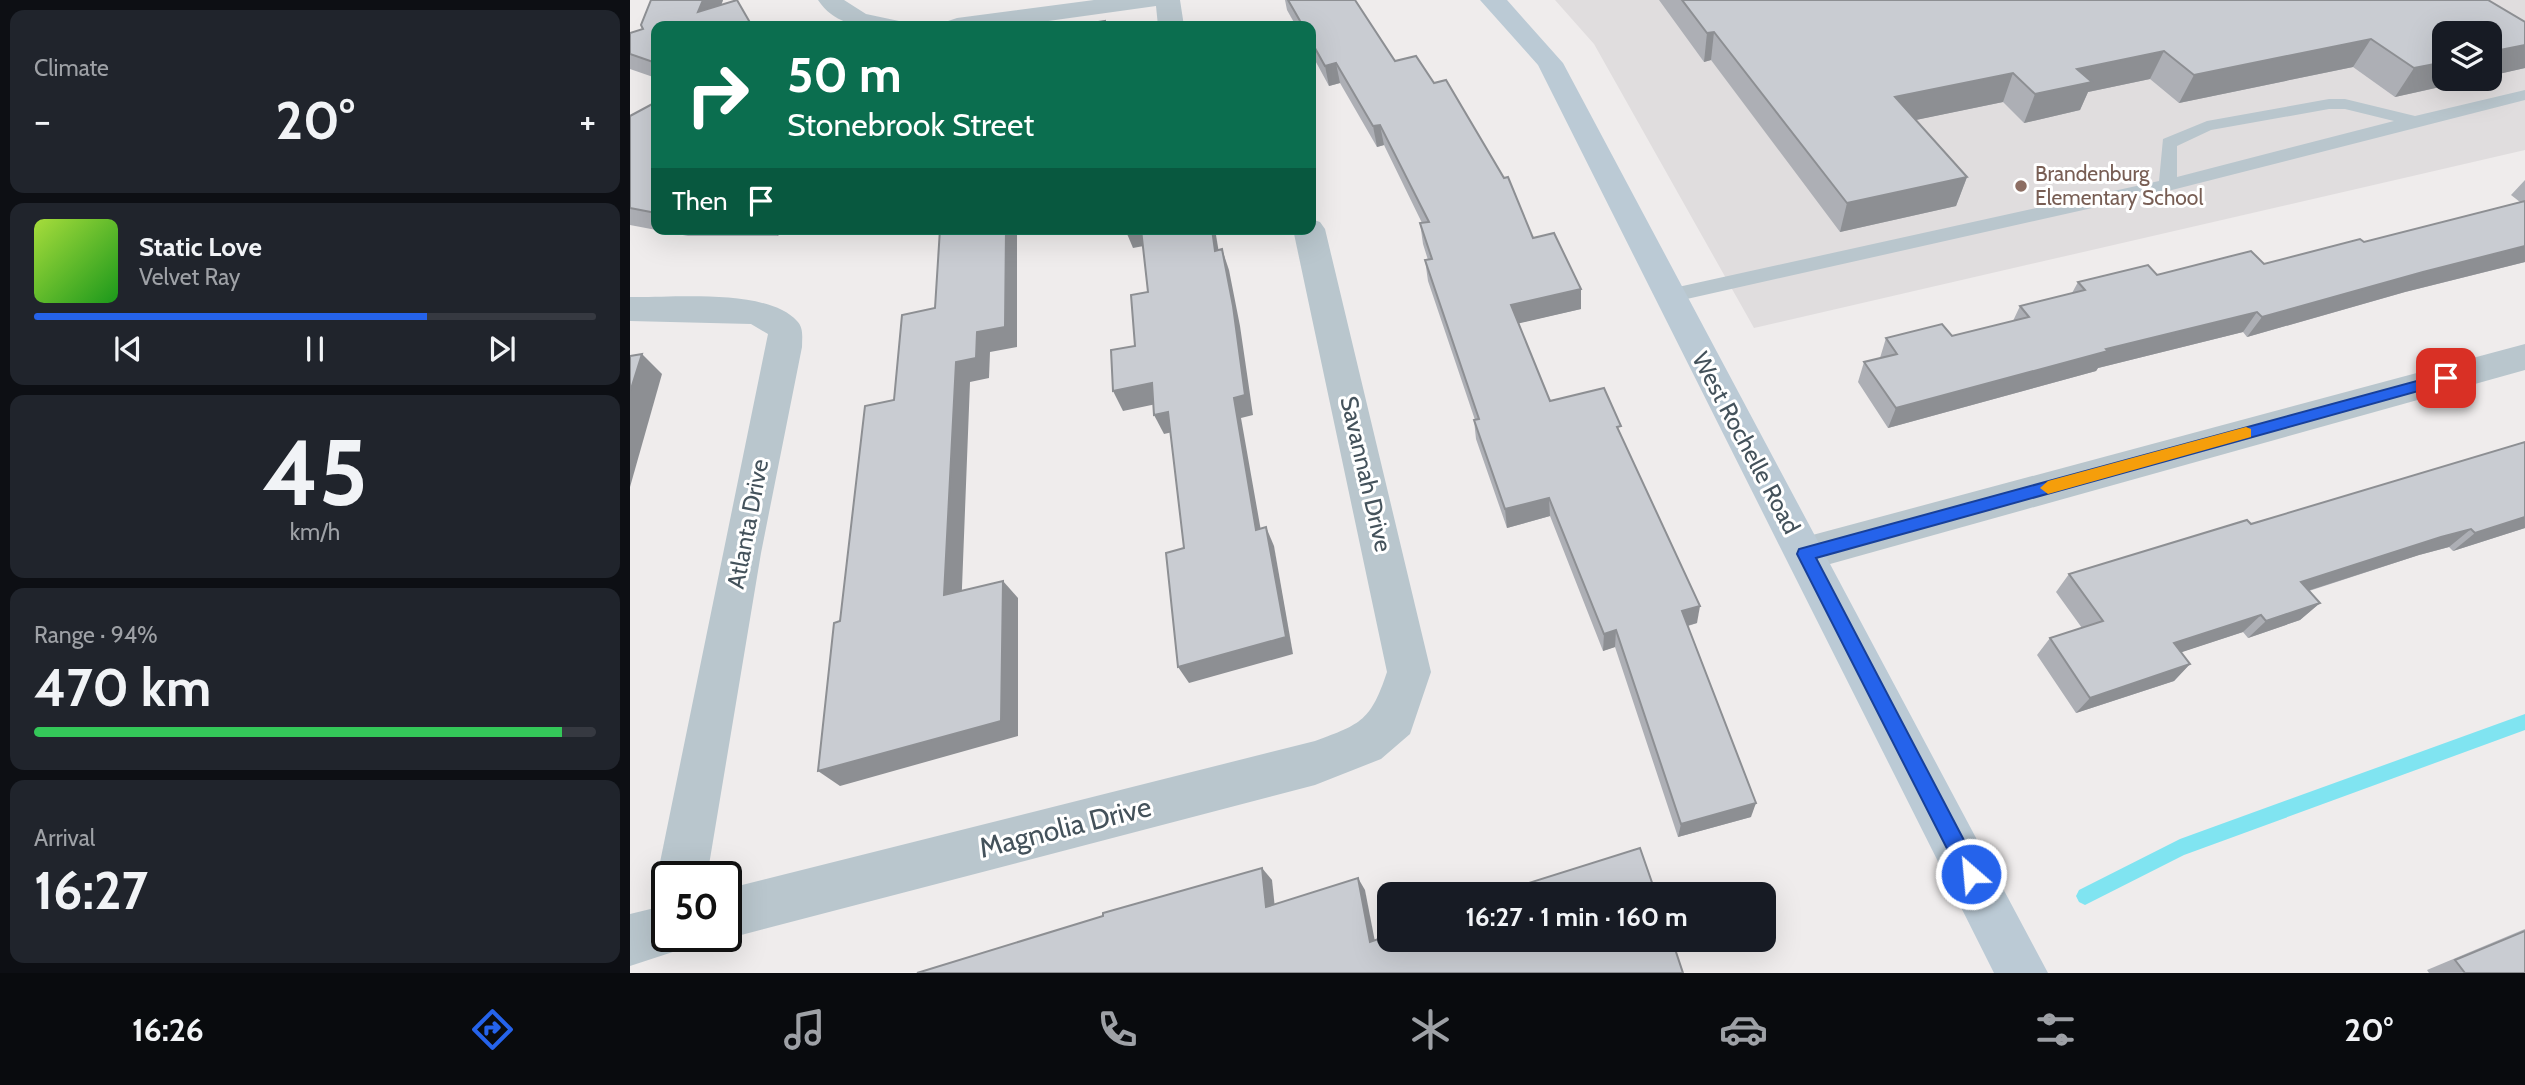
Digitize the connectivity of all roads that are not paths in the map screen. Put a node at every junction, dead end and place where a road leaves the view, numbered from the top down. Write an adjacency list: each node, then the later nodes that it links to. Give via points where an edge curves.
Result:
1 (830, 0): 5 (street, via 835,8)
2 (1150, 0): 6 (street)
3 (1168, 0): 7 (street)
4 (1492, 0): 12 (main road, West Rochelle Road, via 1550,63)
5 (865, 21)
6 (994, 21)
7 (1170, 21)
8 (2525, 95): 9 (lane)
9 (2414, 121): 10 (lane); 10 (lane, via 2329,104 2207,127 2169,143)
10 (2168, 185): 12 (lane)
11 (1311, 235): 16 (street, Savannah Drive, via 1409,672)
12 (1669, 296): 15 (main road, West Rochelle Road)
13 (630, 309): 17 (street, Atlanta Drive, via 758,312 785,329)
14 (2525, 356): 15 (street)
15 (1805, 554): 21 (main road, West Rochelle Road)
16 (1394, 719): 18 (street, Magnolia Drive, via 1364,744 1315,763)
17 (685, 861)
18 (742, 910)
19 (651, 934): 20 (street)
20 (630, 940)
21 (2022, 973)

